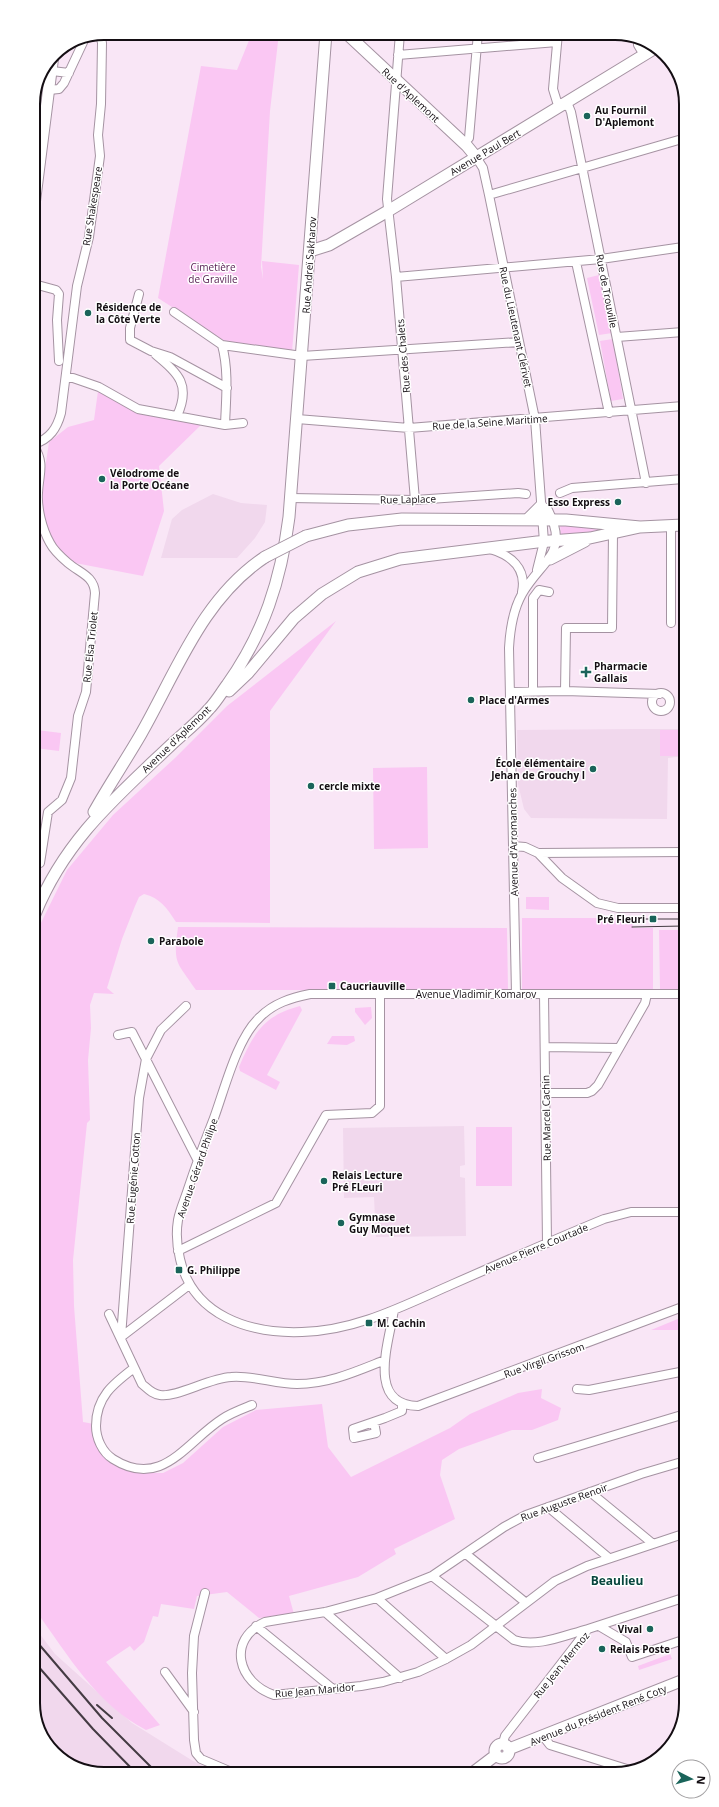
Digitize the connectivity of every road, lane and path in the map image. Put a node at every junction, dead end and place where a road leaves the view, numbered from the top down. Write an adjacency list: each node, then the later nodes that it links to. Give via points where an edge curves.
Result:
1 (101, 40): 43 (street, Rue Shakespeare, via 98,135 100,156 89,236 78,286)
2 (325, 40): 27 (street, Rue Andreï Sakharov)
3 (353, 40): 16 (street, Rue d'Aplemont)
4 (399, 40): 11 (street, Rue des Chalets)
5 (478, 40): 9 (street)
6 (557, 42): 9 (street); 18 (street, Rue de Trouville, via 553,89 557,102)
7 (83, 43): 15 (street)
8 (638, 44): 12 (street)
9 (477, 49): 11 (street); 20 (street, via 469,138)
10 (650, 51): 12 (street, Avenue Paul Bert)
11 (398, 55): 16 (street, Rue des Chalets)
12 (644, 55): 18 (street, Avenue Paul Bert)
13 (52, 66): 14 (street)
14 (52, 71): 15 (street); 17 (street)
15 (69, 73): 17 (street, via 59,89)
16 (396, 81): 20 (street, Rue d'Aplemont); 25 (street, Rue des Chalets)
17 (49, 90): 22 (street)
18 (563, 104): 21 (street, Avenue Paul Bert); 23 (street, Rue de Trouville, via 569,107 571,112)
19 (679, 141): 23 (street)
20 (464, 143): 21 (street, Rue d'Aplemont)
21 (476, 157): 24 (street, Rue du Lieutenant Clérivet, via 482,168); 25 (street, Avenue Paul Bert)
22 (40, 159)
23 (582, 168): 24 (street); 28 (street, Rue de Trouville)
24 (489, 195): 30 (street, Rue du Lieutenant Clérivet)
25 (388, 211): 27 (street, Avenue Paul Bert, via 329,245); 31 (street, Rue des Chalets)
26 (679, 248): 28 (street)
27 (310, 251): 41 (street, Rue Andreï Sakharov)
28 (601, 259): 29 (street); 36 (street, Rue de Trouville)
29 (576, 262): 30 (street); 47 (street)
30 (504, 268): 31 (street); 37 (street, Rue du Lieutenant Clérivet)
31 (396, 277): 39 (street, Rue des Chalets)
32 (40, 286): 42 (street, via 56,290 59,294)
33 (139, 294): 40 (street, via 130,328 130,340)
34 (174, 312): 38 (street)
35 (679, 332): 36 (street)
36 (617, 337): 46 (street, Rue de Trouville)
37 (519, 342): 39 (street); 50 (street, Rue du Lieutenant Clérivet)
38 (222, 345): 41 (street); 44 (street)
39 (402, 349): 41 (street); 53 (street, Rue des Chalets)
40 (151, 351): 44 (street, via 170,357); 48 (street, via 173,368 182,382 183,397)
41 (302, 356): 49 (street, Rue Andreï Sakharov)
42 (59, 361)
43 (66, 378): 48 (street, via 99,387 138,409); 54 (street, Rue Shakespeare, via 59,422 49,436)
44 (227, 388): 52 (street)
45 (679, 406): 46 (street, Rue de la Seine Maritime)
46 (632, 410): 47 (street, Rue de la Seine Maritime); 58 (street, Rue de Trouville)
47 (609, 412): 50 (street, Rue de la Seine Maritime)
48 (177, 416): 52 (street)
49 (297, 419): 53 (street, Rue de la Seine Maritime); 61 (street, Rue Andreï Sakharov)
50 (535, 419): 53 (street, Rue de la Seine Maritime); 63 (street, Rue du Lieutenant Clérivet)
51 (243, 423): 52 (street)
52 (225, 424)
53 (409, 428): 62 (street, Rue des Chalets)
54 (40, 441)
55 (40, 458): 56 (street, Rue Elsa Triolet)
56 (40, 474)
57 (679, 479): 58 (street)
58 (646, 483): 59 (street, via 572,488)
59 (560, 493)
60 (526, 494): 62 (street, Rue Laplace, via 518,492)
61 (290, 498): 62 (street, Rue Laplace); 86 (street, Avenue d'Aplemont, via 284,553 274,594 245,659)
62 (415, 500)
63 (543, 505): 65 (street); 66 (street, Rue du Lieutenant Clérivet); 67 (street, Rue du Lieutenant Clérivet); 68 (street)
64 (40, 509): 91 (street, Rue Elsa Triolet, via 47,538 56,552 68,564 92,580 96,593 86,692 78,716 71,778 62,800 48,812)
65 (527, 520): 66 (street); 87 (street, bridge, via 402,519 348,525 306,536 250,567 228,588 203,620)
66 (542, 520): 67 (street); 75 (street, Rue du Lieutenant Clérivet)
67 (554, 520): 68 (street); 74 (street, Rue du Lieutenant Clérivet)
68 (566, 520): 71 (street)
69 (679, 525): 70 (street)
70 (671, 526): 71 (street); 81 (street)
71 (640, 527): 72 (street)
72 (613, 533): 73 (street); 83 (street, via 612,628 566,628)
73 (590, 538): 74 (street); 77 (street)
74 (556, 540): 75 (street); 77 (street, Avenue d'Arromanches)
75 (544, 542): 76 (street); 78 (street, Avenue d'Arromanches)
76 (487, 548): 80 (street, Avenue d'Arromanches, via 502,553 514,562 521,572 524,584); 86 (street, via 400,559 358,572 335,585 294,618 248,673)
77 (550, 559): 78 (street, Avenue d'Arromanches)
78 (536, 573): 80 (street, Avenue d'Arromanches)
79 (549, 592): 82 (street, via 539,590 533,598)
80 (522, 595): 84 (street, Avenue d'Arromanches, via 510,632)
81 (671, 623)
82 (533, 691): 83 (street); 84 (street)
83 (565, 691): 85 (street)
84 (510, 692): 88 (street, Avenue d'Arromanches)
85 (659, 694)
86 (210, 709): 87 (street, Avenue d'Aplemont)
87 (88, 825): 92 (street, Avenue d'Aplemont, via 72,846)
88 (513, 846): 90 (street, via 525,847); 95 (street, Avenue d'Arromanches)
89 (679, 852): 90 (street)
90 (538, 853): 93 (street, via 562,878 597,903 618,908)
91 (40, 863)
92 (40, 901)
93 (679, 908)
94 (380, 994): 95 (street, Avenue Vladimir Komarov); 100 (street, Avenue Vladimir Komarov, via 310,994 280,1002); 109 (street, via 380,1106 372,1113 326,1115 276,1203)
95 (516, 994): 96 (street, Avenue Vladimir Komarov)
96 (544, 994): 97 (street, Avenue Vladimir Komarov); 102 (street, Rue Marcel Cachin)
97 (647, 994): 98 (street, Avenue Vladimir Komarov); 103 (street, via 645,1003)
98 (679, 994)
99 (186, 1006): 104 (street, Rue Eugénie Cotton, via 161,1030)
100 (270, 1009): 106 (street, Avenue Gérard Philipe, via 260,1017 242,1041)
101 (118, 1035): 104 (street, via 132,1032)
102 (545, 1047): 103 (street); 105 (street, Rue Marcel Cachin)
103 (620, 1048): 105 (street, via 592,1091)
104 (146, 1060): 106 (street); 114 (street, Rue Eugénie Cotton, via 139,1098)
105 (546, 1093): 108 (street, Rue Marcel Cachin)
106 (198, 1161): 109 (street, Avenue Gérard Philipe, via 178,1220)
107 (679, 1212): 108 (street, Avenue Pierre Courtade, via 631,1212 604,1219)
108 (547, 1243): 112 (street, Avenue Pierre Courtade)
109 (178, 1251): 110 (street, Avenue Gérard Philipe, via 182,1270)
110 (189, 1285): 112 (street, Avenue Gérard Philipe, via 202,1302 221,1316 241,1325 272,1331 331,1330); 114 (street)
111 (679, 1308): 119 (street, Rue Virgil Grissom, via 418,1406)
112 (394, 1310): 115 (street)
113 (109, 1314): 114 (street)
114 (121, 1338): 116 (street)
115 (385, 1360): 116 (street, via 327,1381 298,1384 231,1376 161,1395 151,1392 142,1384); 119 (street, via 386,1388)
116 (134, 1368): 120 (street, via 116,1381 102,1398 96,1414 96,1432 101,1447 110,1457 123,1465 138,1469 156,1468 174,1460 222,1418)
117 (679, 1372): 118 (street, via 589,1390)
118 (577, 1389)
119 (402, 1403): 122 (street, via 402,1410)
120 (252, 1404)
121 (679, 1416): 123 (street)
122 (374, 1422)
123 (538, 1458)
124 (679, 1463): 125 (street, Rue Auguste Renoir)
125 (590, 1492): 126 (street, Rue Auguste Renoir); 128 (street)
126 (548, 1507): 129 (street, Rue Auguste Renoir, via 504,1526); 130 (street)
127 (679, 1535): 128 (street, Rue Jean Maridor)
128 (652, 1543): 130 (street, Rue Jean Maridor)
129 (466, 1554): 131 (street, Rue Auguste Renoir); 135 (street)
130 (609, 1558): 135 (street, Rue Jean Maridor, via 555,1581)
131 (432, 1576): 133 (street); 138 (street)
132 (205, 1593): 147 (street, via 194,1636)
133 (377, 1598): 136 (street); 142 (street)
134 (679, 1599): 139 (street, Rue Jean Mermoz)
135 (525, 1602): 138 (street, Rue Jean Maridor)
136 (325, 1612): 137 (street, via 265,1622); 144 (street)
137 (256, 1626): 146 (street); 146 (street, Rue Jean Maridor, via 244,1638 240,1650 244,1669 251,1682 274,1694)
138 (497, 1626): 140 (street, via 514,1640 524,1643 548,1640); 142 (street, Rue Jean Maridor)
139 (599, 1626): 140 (street, Rue Jean Mermoz); 141 (street, via 626,1642 632,1657)
140 (588, 1629): 149 (street, Rue Jean Mermoz, via 505,1736)
141 (679, 1641)
142 (446, 1659): 144 (street, Rue Jean Maridor)
143 (165, 1672): 147 (street)
144 (400, 1678): 146 (street, Rue Jean Maridor)
145 (679, 1682): 148 (street, Avenue du Président René Coty)
146 (333, 1689)
147 (194, 1713): 150 (street, via 196,1753 201,1759)
148 (543, 1736): 149 (street, Avenue du Président René Coty); 152 (street, via 550,1745)
149 (506, 1746): 151 (street, via 496,1746 496,1755)
150 (220, 1767)
151 (480, 1767)
152 (619, 1767)

